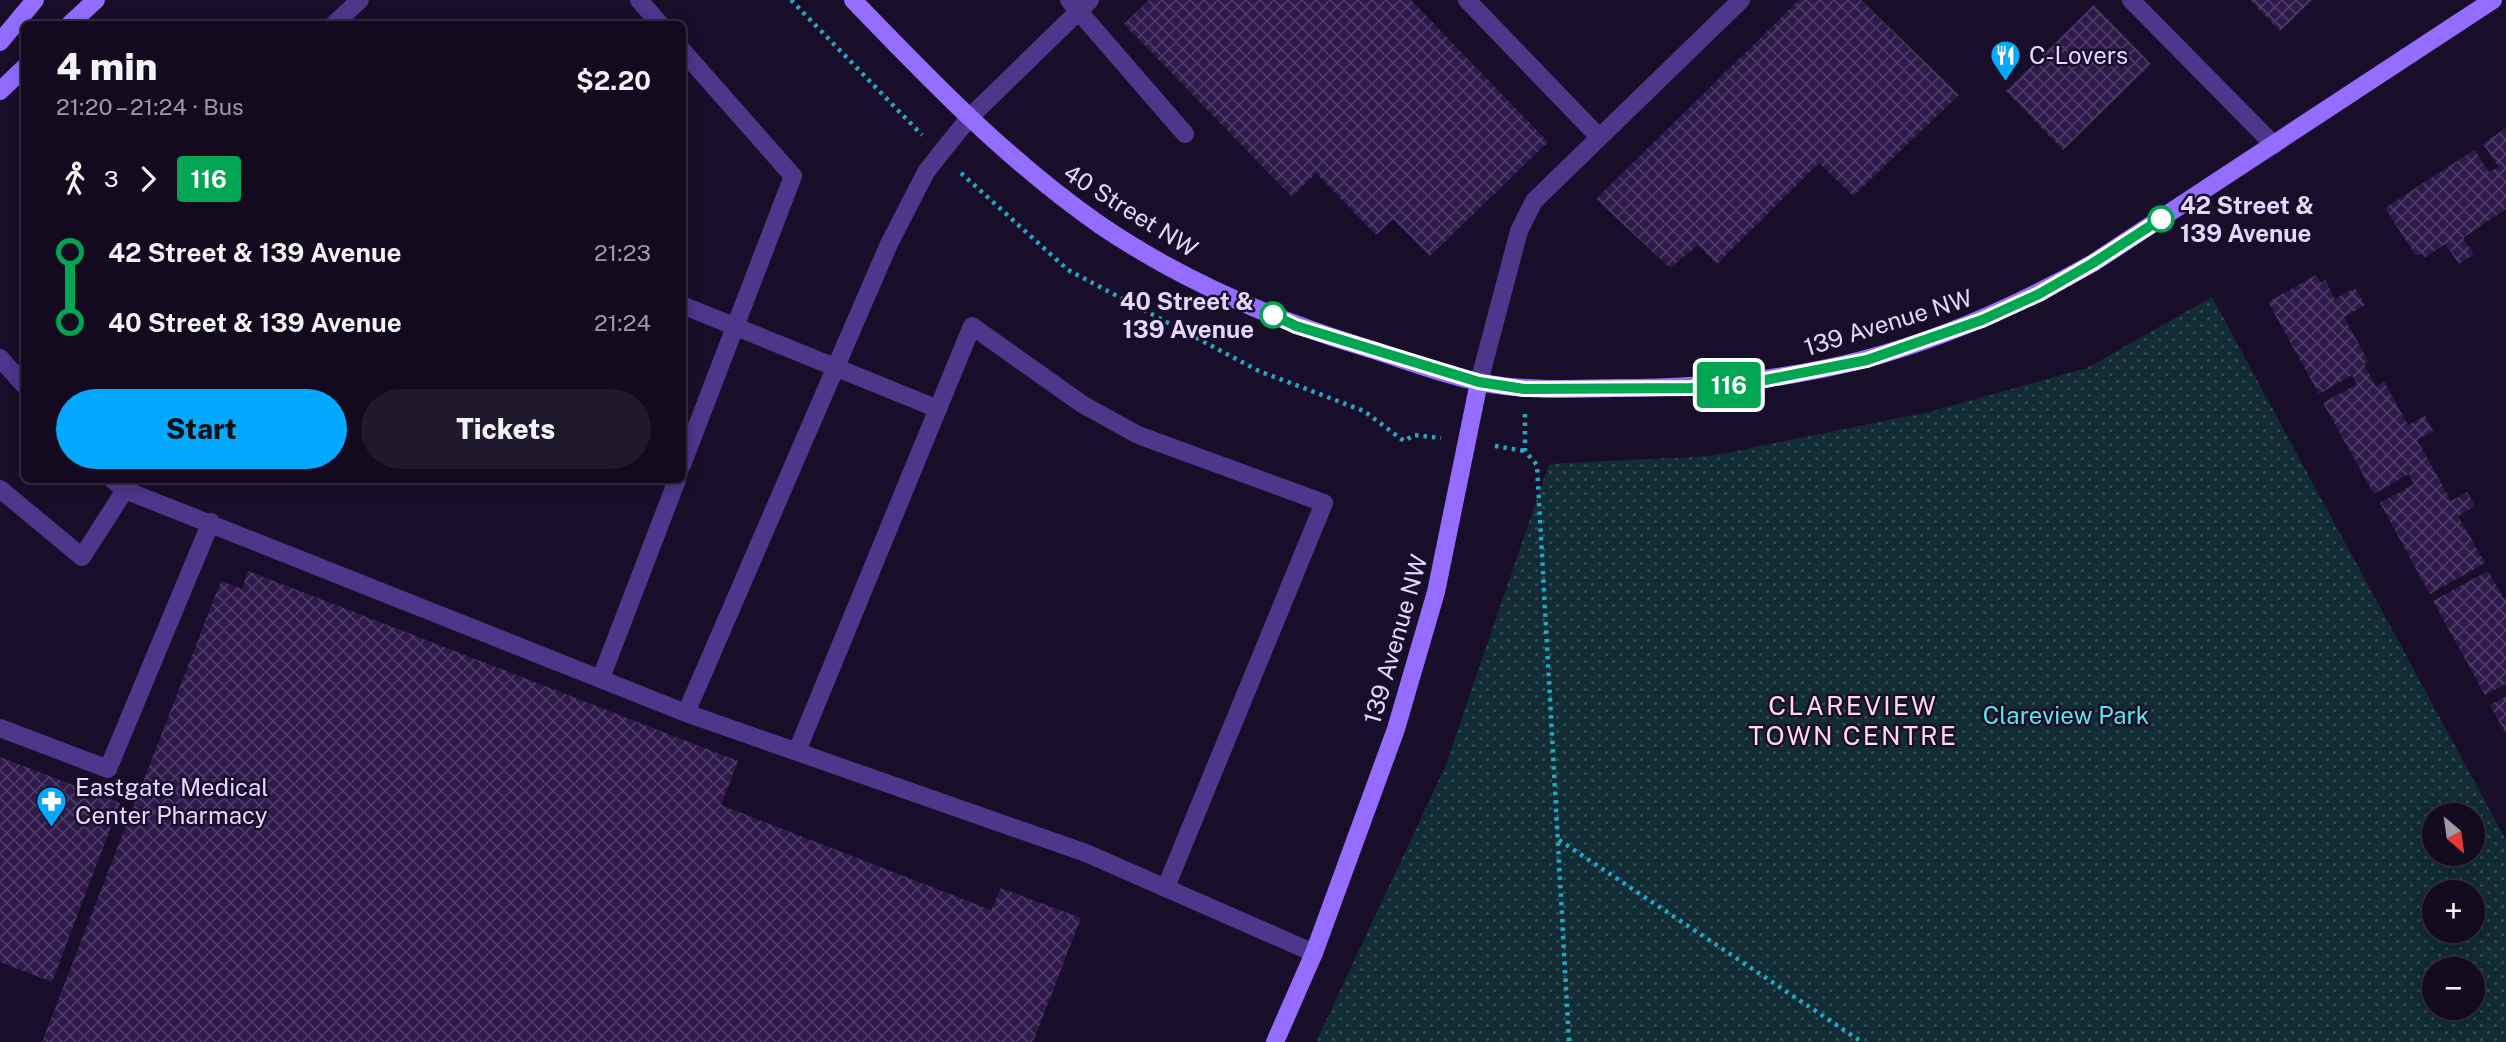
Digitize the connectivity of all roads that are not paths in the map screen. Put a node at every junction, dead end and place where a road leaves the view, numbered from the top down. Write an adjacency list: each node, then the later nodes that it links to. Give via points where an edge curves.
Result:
1 (35, 0): 14 (street)
2 (96, 0): 11 (street)
3 (360, 0): 12 (lane)
4 (639, 0): 13 (lane)
5 (853, 0): 18 (street, 40 Street NW)
6 (1467, 0): 20 (lane)
7 (1741, 0): 20 (lane)
8 (2131, 0): 21 (lane)
9 (2493, 0): 21 (street, 139 Avenue NW)
10 (1079, 4): 18 (lane); 19 (lane)
11 (73, 21)
12 (337, 21)
13 (657, 21)
14 (0, 42)
15 (686, 55): 23 (lane, via 793,176)
16 (21, 71): 17 (street)
17 (0, 91)
18 (970, 117): 25 (lane, via 926,172); 27 (street, 40 Street NW, via 1042,183 1159,262 1296,326)
19 (1185, 134)
20 (1599, 137): 27 (lane, via 1549,184 1524,216)
21 (2274, 145): 27 (street, 139 Avenue NW, via 2039,294 1923,343 1809,374 1750,383 1524,389)
22 (686, 307): 23 (lane)
23 (736, 326): 25 (lane); 29 (lane)
24 (0, 358): 26 (lane)
25 (836, 367): 28 (lane); 35 (lane)
26 (21, 381)
27 (1479, 382): 39 (street, 139 Avenue NW, via 1437,592 1396,729)
28 (938, 409): 37 (lane); 38 (lane, via 972,326 1082,404 1138,435 1324,503)
29 (686, 455)
30 (676, 483): 34 (lane)
31 (119, 485): 32 (lane, via 82,557); 33 (lane)
32 (0, 489)
33 (211, 522): 34 (lane); 36 (lane, via 108,769)
34 (601, 678): 35 (lane)
35 (686, 713): 37 (lane)
36 (0, 728)
37 (797, 751): 38 (lane, via 1086,853)
38 (1166, 887): 39 (lane)
39 (1314, 953): 40 (street, 139 Avenue NW)
40 (1275, 1042)

